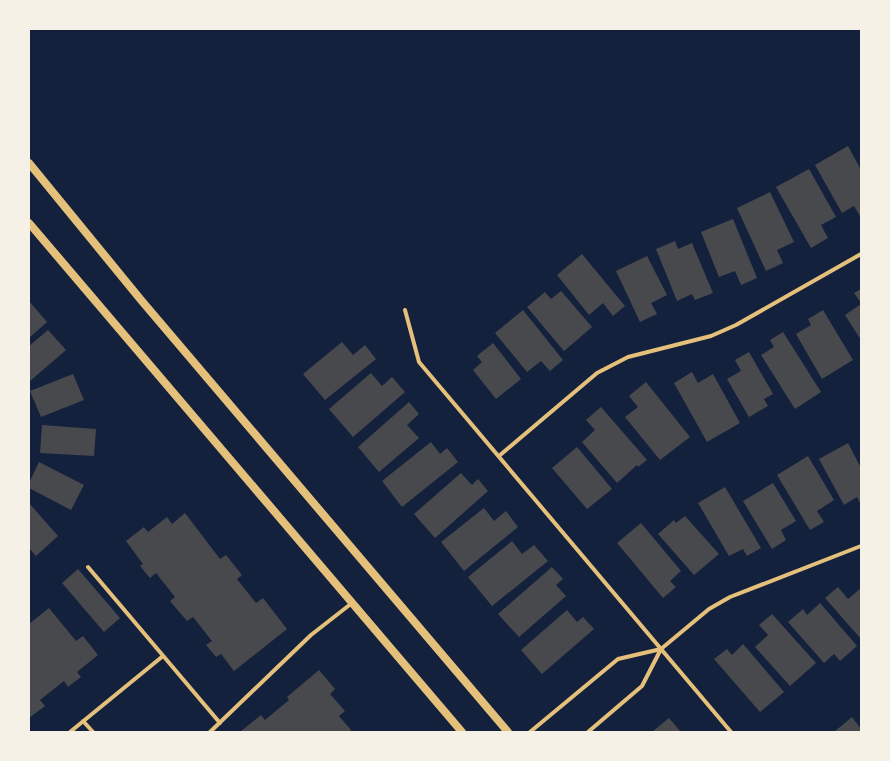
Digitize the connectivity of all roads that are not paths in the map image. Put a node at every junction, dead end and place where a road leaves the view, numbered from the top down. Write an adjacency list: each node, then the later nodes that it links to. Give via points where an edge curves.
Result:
1 (29, 162): 17 (main road, via 146,306)
2 (29, 223): 8 (main road)
3 (861, 254): 5 (street, via 736,325 710,336 628,357 597,373)
4 (405, 310): 5 (street, via 419,362)
5 (499, 456): 9 (street)
6 (861, 546): 9 (street, via 730,597 709,609)
7 (88, 567): 10 (street)
8 (352, 603): 12 (street, via 312,635); 16 (main road)
9 (661, 649): 18 (street, via 618,658); 19 (street, via 642,686); 20 (street)
10 (163, 656): 11 (street); 12 (street)
11 (83, 721): 13 (street); 14 (street)
12 (220, 723): 15 (street)
13 (70, 732)
14 (93, 732)
15 (210, 732)
16 (462, 732)
17 (508, 732)
18 (530, 732)
19 (588, 732)
20 (731, 732)

